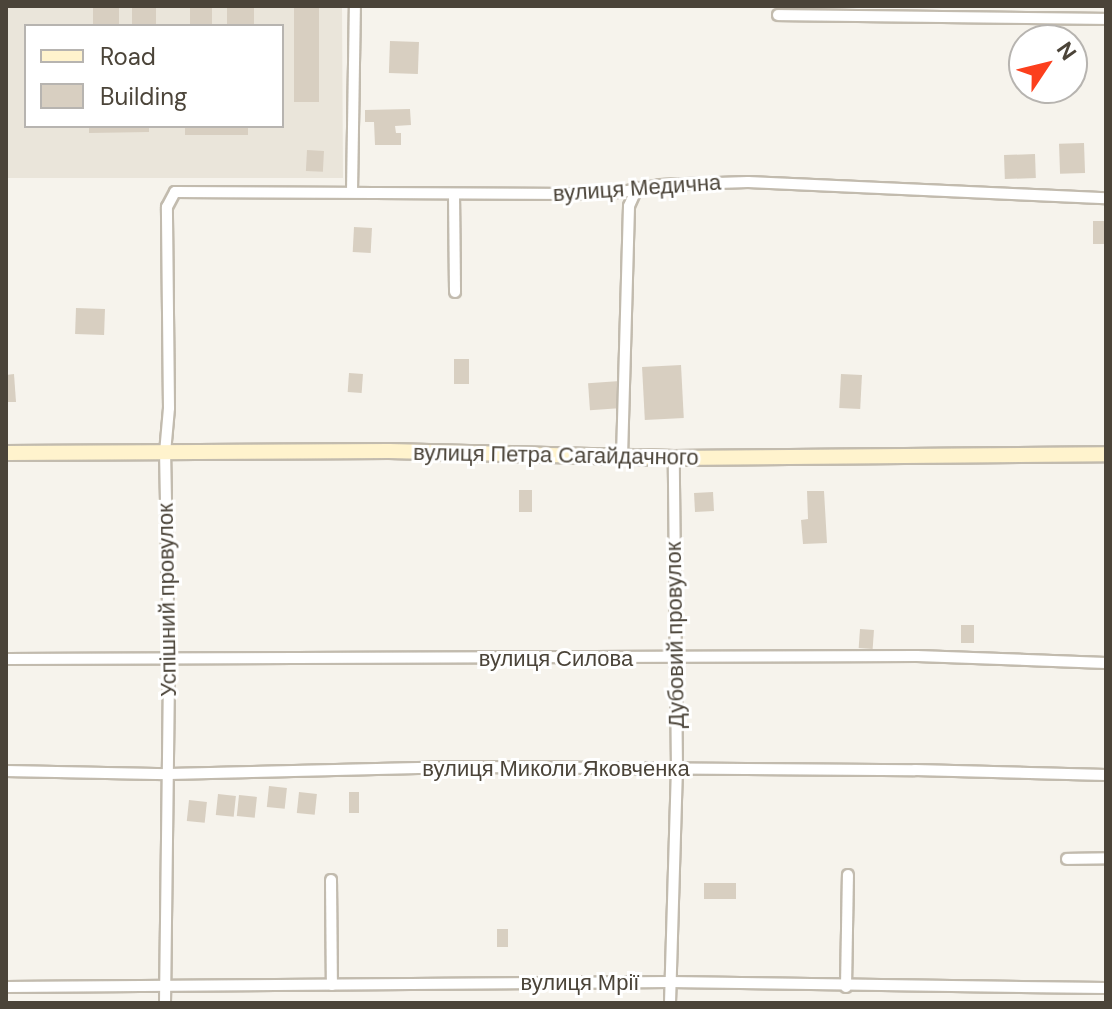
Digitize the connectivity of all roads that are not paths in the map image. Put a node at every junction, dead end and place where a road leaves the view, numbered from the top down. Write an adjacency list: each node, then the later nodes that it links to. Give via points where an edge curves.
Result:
1 (355, 6): 5 (street)
2 (778, 15): 3 (street)
3 (1106, 19)
4 (637, 188): 6 (street, вулиця Медична, via 607,193); 8 (street, вулиця Медична, via 748,182); 13 (street, via 629,206)
5 (352, 191): 6 (street, вулиця Медична); 7 (street, вулиця Медична, via 183,190)
6 (454, 194): 9 (street)
7 (169, 198): 11 (street, Успішний провулок)
8 (1106, 198)
9 (455, 292)
10 (6, 453): 11 (street, вулиця Петра Сагайдачного)
11 (165, 453): 13 (street, вулиця Петра Сагайдачного); 15 (street, Успішний провулок)
12 (1106, 454): 14 (street, вулиця Петра Сагайдачного)
13 (622, 457): 14 (street, вулиця Петра Сагайдачного)
14 (674, 458): 17 (street, Дубовий провулок)
15 (169, 658): 16 (street, вулиця Силова); 17 (street, вулиця Силова); 21 (street, Успішний провулок)
16 (6, 659)
17 (675, 659): 18 (street, вулиця Силова, via 917,656); 19 (street, Дубовий провулок)
18 (1106, 663)
19 (677, 770): 21 (street, вулиця Миколи Яковченка, via 460,767); 22 (street, вулиця Миколи Яковченка); 27 (street, Дубовий провулок)
20 (6, 771): 21 (street, вулиця Миколи Яковченка)
21 (169, 774): 29 (street, Успішний провулок)
22 (1106, 775)
23 (1106, 858): 24 (street)
24 (1067, 859)
25 (848, 875): 31 (street)
26 (331, 880): 28 (street)
27 (670, 982): 28 (street, вулиця Мрії); 31 (street, вулиця Мрії); 34 (street, Дубовий провулок)
28 (332, 985): 29 (street, вулиця Мрії)
29 (166, 986): 30 (street, вулиця Мрії); 33 (street, Успішний провулок)
30 (6, 987)
31 (846, 987): 32 (street, вулиця Мрії)
32 (1106, 988)
33 (165, 1003)
34 (670, 1003)

